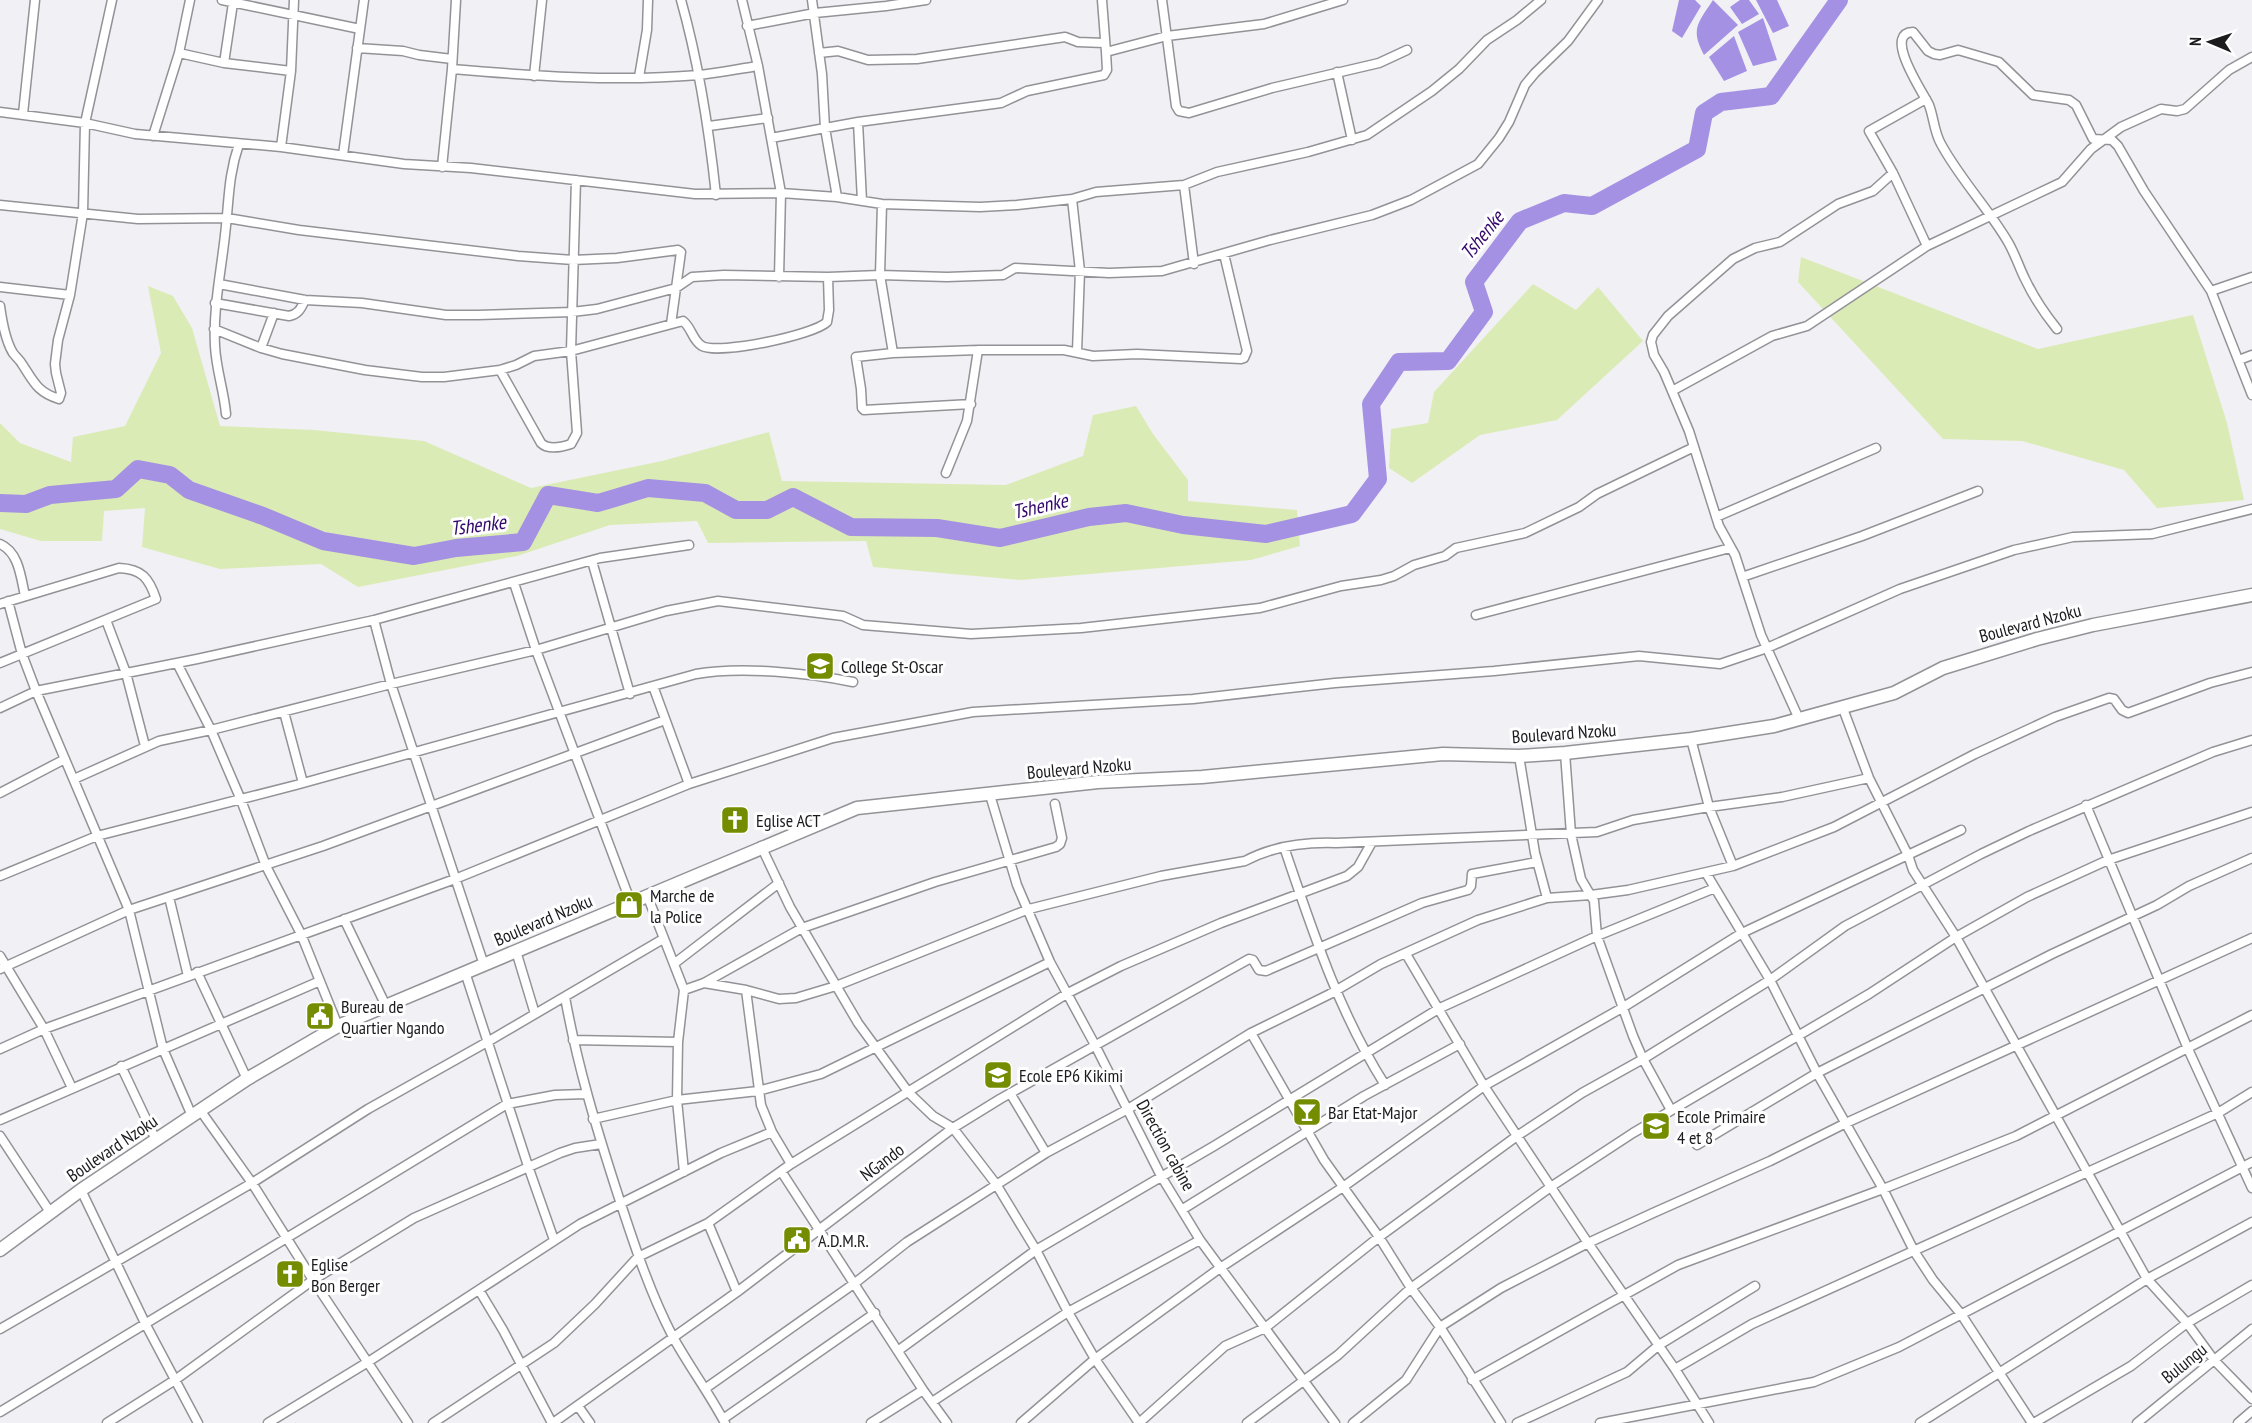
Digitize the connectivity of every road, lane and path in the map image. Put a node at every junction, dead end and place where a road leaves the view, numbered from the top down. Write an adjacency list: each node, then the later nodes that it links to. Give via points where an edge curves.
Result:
1 (35, 0): 42 (street)
2 (112, 0): 45 (street)
3 (190, 0): 29 (street)
4 (222, 0): 20 (street)
5 (294, 0): 22 (street)
6 (364, 0): 24 (street)
7 (456, 0): 33 (street)
8 (542, 0): 38 (street)
9 (648, 0): 39 (street)
10 (681, 0): 37 (street)
11 (742, 0): 23 (street)
12 (812, 0): 21 (street)
13 (926, 0): 19 (street)
14 (1102, 0): 26 (street)
15 (1162, 0): 25 (street)
16 (1343, 0): 25 (street, via 1264,24)
17 (1541, 0): 51 (street, via 1487,40 1432,91 1383,126)
18 (1598, 0): 70 (street, via 1568,41 1525,85 1509,122 1478,164 1387,210)
19 (916, 1): 21 (street)
20 (233, 3): 22 (street); 32 (street)
21 (815, 13): 23 (street); 30 (street)
22 (292, 16): 24 (street); 35 (street)
23 (747, 26): 34 (street)
24 (360, 29): 27 (street)
25 (1167, 36): 26 (street); 36 (street, via 1176,106 1182,112)
26 (1105, 47): 30 (street, via 1065,37 917,58 879,60 838,51); 44 (street, via 1104,75 1027,91 1001,103)
27 (357, 48): 33 (street, via 403,51); 54 (street)
28 (1407, 50): 36 (street, via 1379,63)
29 (179, 53): 32 (street); 48 (street)
30 (819, 53): 47 (street)
31 (2252, 57): 50 (street, via 2229,70 2185,109 2161,109)
32 (224, 63): 35 (street)
33 (452, 64): 38 (street); 55 (street)
34 (758, 66): 37 (street); 43 (street)
35 (291, 71): 53 (street)
36 (1337, 72): 51 (street)
37 (700, 75): 39 (street); 46 (street)
38 (534, 76): 39 (street)
39 (639, 77)
40 (1926, 99): 50 (street, via 1901,43 1909,32 1934,54 1958,50 1999,62 2033,95 2069,100 2076,105 2094,139); 56 (street, via 1869,132); 67 (street, via 1941,144)
41 (0, 112): 42 (street)
42 (23, 114): 45 (street)
43 (768, 118): 46 (street); 49 (street)
44 (858, 122): 47 (street); 63 (street)
45 (85, 123): 48 (street); 66 (street)
46 (709, 126): 60 (street)
47 (825, 128): 49 (street); 61 (street)
48 (153, 136): 52 (street)
49 (771, 138): 59 (street)
50 (2105, 138): 67 (street, via 2062,182); 81 (street, via 2118,146)
51 (1352, 140): 58 (street, via 1223,170)
52 (239, 144): 53 (street); 68 (street, via 230,168)
53 (281, 147): 54 (street)
54 (344, 155): 55 (street)
55 (442, 167): 57 (street)
56 (1893, 173): 69 (street); 99 (street, via 1873,191 1838,204 1780,242 1733,259 1668,316 1651,342)
57 (576, 180): 60 (street); 71 (street)
58 (1184, 185): 62 (street, via 1096,192); 72 (street)
59 (781, 194): 60 (street); 61 (street); 75 (street)
60 (716, 195)
61 (837, 197): 63 (street)
62 (1072, 199): 64 (street, via 980,207); 73 (street)
63 (862, 201): 64 (street)
64 (882, 204): 74 (street)
65 (0, 205): 66 (street)
66 (83, 213): 68 (street, via 157,220); 82 (street)
67 (1991, 216): 69 (street); 90 (street, via 2012,248 2042,311)
68 (227, 218): 71 (street, via 410,244); 78 (street)
69 (1927, 246): 99 (street, via 1807,326 1772,336)
70 (1224, 254): 72 (street); 94 (street, via 1247,351 1244,358 1093,356)
71 (573, 260): 80 (street, via 678,250 681,252); 86 (street)
72 (1194, 264): 73 (street, via 1146,273)
73 (1080, 271): 74 (street, via 1015,268 1003,275); 94 (street)
74 (880, 275): 76 (street); 95 (street)
75 (779, 277): 76 (street); 80 (street, via 692,278)
76 (828, 277): 88 (street, via 827,322 807,332 735,349 713,349 697,342 683,321)
77 (2252, 278): 81 (street)
78 (219, 284): 83 (street); 84 (street)
79 (0, 287): 82 (street)
80 (676, 288): 86 (street); 88 (street)
81 (2211, 291): 97 (street)
82 (70, 295): 85 (street, via 55,364 59,399 33,383 13,352)
83 (305, 300): 86 (street, via 362,303 446,315); 87 (street, via 295,314)
84 (215, 303): 87 (street); 89 (street)
85 (0, 306)
86 (572, 312): 93 (street)
87 (274, 313): 91 (street)
88 (671, 324): 93 (street)
89 (214, 329): 91 (street); 102 (street)
90 (2057, 329)
91 (261, 348): 98 (street, via 337,365 422,377 467,376)
92 (978, 350): 94 (street); 95 (street); 101 (street)
93 (571, 351): 98 (street, via 534,356); 98 (street, via 577,433 571,444 565,446 545,447 541,443)
94 (1077, 352)
95 (893, 353): 101 (street, via 856,357 864,410)
96 (2252, 355): 97 (street)
97 (2239, 360): 100 (street)
98 (500, 370)
99 (1672, 391): 103 (street)
100 (2252, 395)
101 (971, 404): 105 (street, via 963,435)
102 (226, 414)
103 (1694, 447): 108 (street); 121 (street, via 1525,533 1456,548 1445,556 1381,580 1341,586 1254,609 1081,628 971,634 863,624 843,616 721,601 666,611)
104 (1876, 448): 108 (street)
105 (946, 473)
106 (1978, 491): 113 (street)
107 (2252, 509): 122 (street, via 2152,534 2073,537 2034,544 1900,589)
108 (1716, 517): 111 (street)
109 (0, 544): 116 (street, via 14,556)
110 (689, 545): 112 (street)
111 (1731, 548): 113 (street); 118 (street)
112 (592, 561): 114 (street); 121 (street)
113 (1742, 577): 122 (street)
114 (514, 583): 120 (street); 123 (street)
115 (2252, 595): 134 (street, Boulevard Nzoku, via 2037,639 1943,668 1894,693)
116 (25, 596): 117 (street); 119 (street, via 115,568 129,568 148,579 156,599)
117 (4, 602): 124 (street)
118 (1476, 615)
119 (106, 620): 124 (street); 128 (street)
120 (374, 620): 126 (street); 130 (street)
121 (612, 627): 123 (street); 133 (street)
122 (1767, 648): 138 (street); 152 (street, via 1720,664 1639,656 1193,699 973,712 832,738)
123 (536, 650): 130 (street); 137 (street)
124 (22, 654): 125 (street); 132 (street)
125 (0, 663)
126 (177, 663): 128 (street); 140 (street)
127 (2252, 672): 156 (street, via 2128,713 2109,698 2055,717)
128 (126, 673): 132 (street); 143 (street)
129 (853, 682): 131 (street, via 818,675 729,670)
130 (391, 684): 136 (street); 144 (street)
131 (653, 686): 133 (street); 139 (street)
132 (36, 691): 135 (street); 148 (street)
133 (630, 694): 137 (street)
134 (1842, 706): 138 (street, Boulevard Nzoku); 150 (street)
135 (0, 708)
136 (284, 712): 140 (street); 151 (street)
137 (560, 713): 144 (street); 146 (street)
138 (1799, 719): 141 (street, Boulevard Nzoku)
139 (665, 720): 146 (street); 152 (street)
140 (211, 730): 143 (street); 155 (street)
141 (1691, 739): 145 (street, Boulevard Nzoku); 160 (street)
142 (2252, 740): 159 (street, via 2213,752)
143 (145, 746): 149 (street)
144 (414, 752): 151 (street); 158 (street)
145 (1564, 753): 147 (street, Boulevard Nzoku); 164 (street)
146 (575, 754): 158 (street); 162 (street)
147 (1519, 756): 154 (street, Boulevard Nzoku, via 1443,754 1202,777 1098,782); 165 (street)
148 (65, 759): 149 (street); 153 (street)
149 (74, 778): 166 (street)
150 (1869, 778): 156 (street); 160 (street, via 1782,797)
151 (303, 783): 155 (street)
152 (689, 784): 162 (street)
153 (0, 793)
154 (990, 795): 168 (street, Boulevard Nzoku, via 857,808); 172 (street, Direction cabine)
155 (241, 800): 166 (street); 175 (street)
156 (1881, 802): 170 (street); 176 (street, via 1820,833)
157 (1055, 804): 172 (street, via 1060,844)
158 (431, 806): 175 (street); 179 (street)
159 (2086, 806): 173 (street); 181 (street)
160 (1709, 807): 164 (street, via 1633,820 1597,832); 176 (street)
161 (2252, 812): 173 (street)
162 (599, 820): 179 (street); 188 (street)
163 (1961, 830): 170 (street)
164 (1571, 834): 165 (street); 185 (street, via 1581,879)
165 (1532, 835): 167 (street); 174 (street)
166 (98, 836): 178 (street); 190 (street)
167 (1372, 842): 169 (street, via 1306,842); 183 (street, via 1352,874)
168 (761, 846): 180 (street); 184 (street, Boulevard Nzoku)
169 (1284, 848): 183 (street); 189 (street, via 1245,861 1161,876)
170 (1908, 855): 181 (street); 194 (street)
171 (2252, 858): 191 (street)
172 (1011, 860): 189 (street, Direction cabine); 193 (street)
173 (2108, 860): 191 (street); 197 (street, via 2058,881)
174 (1537, 862): 187 (street); 200 (street, via 1472,874 1468,890 1422,903)
175 (266, 866): 186 (street); 195 (street)
176 (1733, 866): 177 (street)
177 (1706, 873): 182 (street); 185 (street)
178 (0, 876)
179 (454, 879): 192 (street); 206 (street)
180 (779, 884): 193 (street); 205 (street)
181 (1922, 885): 197 (street); 210 (street, via 1845,927)
182 (1715, 888): 194 (street); 196 (street)
183 (1300, 894): 200 (street); 220 (street, via 1161,948)
184 (647, 895): 188 (street, Boulevard Nzoku); 199 (street)
185 (1591, 895): 187 (street); 196 (street)
186 (169, 897): 190 (street); 209 (street)
187 (1547, 898): 202 (street, via 1478,920)
188 (631, 903): 201 (street, Boulevard Nzoku)
189 (1029, 909): 204 (street, Direction cabine); 214 (street)
190 (129, 910): 207 (street); 219 (street)
191 (2131, 917): 212 (street); 218 (street)
192 (344, 919): 195 (street); 222 (street)
193 (802, 928): 213 (street); 214 (street)
194 (1742, 933): 210 (street); 224 (street)
195 (300, 934): 209 (street); 211 (street)
196 (1597, 936): 223 (street); 224 (street)
197 (1956, 937): 218 (street); 231 (street)
198 (2252, 938): 212 (street)
199 (663, 939): 205 (street); 221 (street)
200 (1319, 948): 217 (street); 236 (street, NGando, via 1266,971 1259,970 1251,959)
201 (516, 951): 206 (street, Boulevard Nzoku); 225 (street)
202 (1406, 954): 217 (street); 223 (street)
203 (0, 956): 207 (street)
204 (1050, 962): 220 (street, Direction cabine); 238 (street)
205 (675, 963): 215 (street)
206 (484, 964): 208 (street, Boulevard Nzoku)
207 (2, 968): 229 (street)
208 (465, 972): 222 (street, Boulevard Nzoku); 233 (street)
209 (193, 974): 219 (street); 227 (street)
210 (1770, 980): 231 (street); 243 (street)
211 (320, 981): 227 (street); 228 (street)
212 (2158, 981): 237 (street); 241 (street)
213 (704, 983): 215 (street); 216 (street)
214 (836, 986): 216 (street, via 786,1000); 238 (street)
215 (684, 990): 234 (street)
216 (746, 990): 250 (street)
217 (1335, 990): 230 (street); 242 (street)
218 (1985, 990): 237 (street); 245 (street)
219 (149, 991): 229 (street); 240 (street)
220 (1068, 993): 236 (street, Direction cabine); 252 (street)
221 (565, 997): 225 (street); 232 (street)
222 (386, 1006): 228 (street, Boulevard Nzoku)
223 (1440, 1008): 235 (street); 242 (street)
224 (1622, 1008): 243 (street); 248 (street)
225 (536, 1014): 233 (street)
226 (2252, 1016): 241 (street)
227 (219, 1023): 240 (street); 246 (street)
228 (338, 1026): 246 (street, Boulevard Nzoku)
229 (44, 1029): 239 (street); 249 (street)
230 (1251, 1033): 256 (street); 258 (street)
231 (1798, 1036): 245 (street); 259 (street)
232 (573, 1040): 234 (street); 254 (street)
233 (489, 1041): 257 (street); 284 (street, via 368,1108)
234 (678, 1042): 255 (street)
235 (1460, 1044): 247 (street); 248 (street)
236 (1095, 1045): 253 (street, NGando); 258 (street, Direction cabine)
237 (2015, 1046): 262 (street); 265 (street)
238 (875, 1048): 250 (street, via 821,1074); 252 (street)
239 (0, 1049)
240 (163, 1049): 244 (street); 260 (street)
241 (2188, 1049): 261 (street); 262 (street)
242 (1365, 1054): 247 (street); 256 (street)
243 (1643, 1059): 259 (street); 270 (street)
244 (121, 1066): 249 (street); 271 (street)
245 (1817, 1073): 265 (street); 273 (street)
246 (247, 1079): 260 (street, Boulevard Nzoku)
247 (1384, 1085): 268 (street)
248 (1484, 1086): 270 (street); 287 (street)
249 (72, 1088): 264 (street)
250 (758, 1091): 255 (street); 267 (street)
251 (2252, 1092): 261 (street)
252 (909, 1093): 266 (street, via 933,1116); 277 (street)
253 (1010, 1093): 266 (street, NGando); 275 (street)
254 (586, 1094): 257 (street); 263 (street)
255 (676, 1100): 263 (street); 282 (street)
256 (1289, 1101): 268 (street); 283 (street)
257 (507, 1104): 278 (street); 299 (street)
258 (1128, 1109): 275 (street); 283 (street, Direction cabine)
259 (1671, 1110): 286 (street)
260 (196, 1113): 271 (street, Boulevard Nzoku); 284 (street)
261 (2218, 1113): 279 (street); 281 (street)
262 (2056, 1116): 281 (street); 289 (street)
263 (594, 1119): 272 (street)
264 (0, 1120)
265 (1846, 1123): 289 (street); 302 (street)
266 (953, 1128): 285 (street); 296 (street, NGando)
267 (772, 1132): 277 (street); 282 (street)
268 (1306, 1132): 287 (street); 292 (street)
269 (0, 1136): 274 (street)
270 (1517, 1136): 286 (street); 298 (street)
271 (156, 1140): 290 (street, Boulevard Nzoku)
272 (601, 1144): 278 (street, via 575,1148); 291 (street)
273 (1697, 1145)
274 (3, 1150): 293 (street)
275 (1046, 1153): 285 (street)
276 (2252, 1162): 279 (street)
277 (791, 1164): 280 (street)
278 (528, 1166): 300 (street); 310 (street, via 414,1218)
279 (2242, 1167): 288 (street); 297 (street)
280 (782, 1171): 295 (street); 296 (street)
281 (2087, 1171): 297 (street); 305 (street)
282 (684, 1172): 291 (street)
283 (1161, 1176): 292 (street, Direction cabine); 304 (street)
284 (252, 1182): 299 (street); 307 (street)
285 (996, 1184): 304 (street); 311 (street, via 907,1242)
286 (1552, 1186): 302 (street); 314 (street)
287 (1343, 1187): 298 (street); 308 (street)
288 (2252, 1188)
289 (1883, 1189): 305 (street); 317 (street, via 1684,1262)
290 (81, 1190): 293 (street, Boulevard Nzoku); 307 (street)
291 (621, 1205): 300 (street); 306 (street)
292 (1183, 1209): 301 (street, Direction cabine)
293 (50, 1212): 303 (street, Boulevard Nzoku)
294 (2252, 1222): 309 (street)
295 (708, 1223): 306 (street); 316 (street)
296 (819, 1230): 311 (street); 316 (street, NGando)
297 (2119, 1231): 309 (street); 320 (street)
298 (1379, 1238): 314 (street); 324 (street)
299 (286, 1239): 310 (street); 322 (street)
300 (554, 1240): 315 (street)
301 (1200, 1240): 308 (street, Direction cabine); 318 (street)
302 (1588, 1243): 317 (street); 323 (street, via 1501,1288)
303 (0, 1250)
304 (1036, 1250): 318 (street); 329 (street)
305 (1914, 1251): 320 (street); 334 (street, via 1752,1324)
306 (638, 1257): 327 (street); 333 (street, via 568,1331)
307 (115, 1263): 322 (street); 325 (street)
308 (1220, 1268): 324 (street, Direction cabine); 330 (street)
309 (2147, 1279): 321 (street); 335 (street)
310 (313, 1280): 332 (street); 337 (street)
311 (855, 1283): 319 (street); 339 (street)
312 (2252, 1285): 321 (street)
313 (1755, 1286): 328 (street)
314 (1411, 1288): 323 (street); 336 (street, via 1338,1355)
315 (479, 1290): 332 (street); 333 (street)
316 (737, 1292): 327 (street, NGando)
317 (1626, 1295): 328 (street); 338 (street)
318 (1068, 1312): 330 (street); 342 (street)
319 (875, 1313): 329 (street); 347 (street)
320 (1961, 1314): 335 (street); 343 (street, via 1899,1347 1814,1382)
321 (2187, 1323): 331 (street); 367 (street, via 2131,1366)
322 (146, 1325): 337 (street); 346 (street)
323 (1440, 1326): 338 (street); 361 (street, via 1406,1380)
324 (1265, 1328): 336 (street, Direction cabine); 358 (street, via 1225,1346)
325 (0, 1329)
326 (2252, 1329): 331 (street, Bulungu)
327 (673, 1337): 339 (street); 344 (street, NGando)
328 (1659, 1345): 334 (street); 363 (street, via 1626,1372)
329 (899, 1350): 340 (street)
330 (1095, 1359): 357 (street); 358 (street)
331 (2214, 1360): 341 (street); 368 (street, Bulungu)
332 (368, 1362): 350 (street); 351 (street)
333 (521, 1364): 352 (street); 353 (street)
334 (1675, 1369): 343 (street)
335 (1999, 1373): 366 (street); 367 (street)
336 (1303, 1379): 359 (street); 360 (street, Direction cabine)
337 (175, 1380): 348 (street); 349 (street)
338 (1472, 1380): 362 (street)
339 (706, 1388): 347 (street)
340 (923, 1390): 342 (street); 355 (street)
341 (2252, 1399)
342 (932, 1402): 356 (street)
343 (1697, 1405): 364 (street); 365 (street)
344 (578, 1406): 353 (street, NGando); 354 (street)
345 (2252, 1411): 369 (street)
346 (0, 1412)
347 (724, 1421)
348 (107, 1423)
349 (198, 1423)
350 (268, 1423)
351 (408, 1423)
352 (433, 1423)
353 (552, 1423)
354 (590, 1423)
355 (871, 1423)
356 (947, 1423)
357 (1021, 1423)
358 (1139, 1423)
359 (1247, 1423)
360 (1335, 1423)
361 (1353, 1423)
362 (1501, 1423)
363 (1517, 1423)
364 (1600, 1423)
365 (1709, 1423)
366 (1920, 1423)
367 (2033, 1423)
368 (2137, 1423)
369 (2238, 1423)

